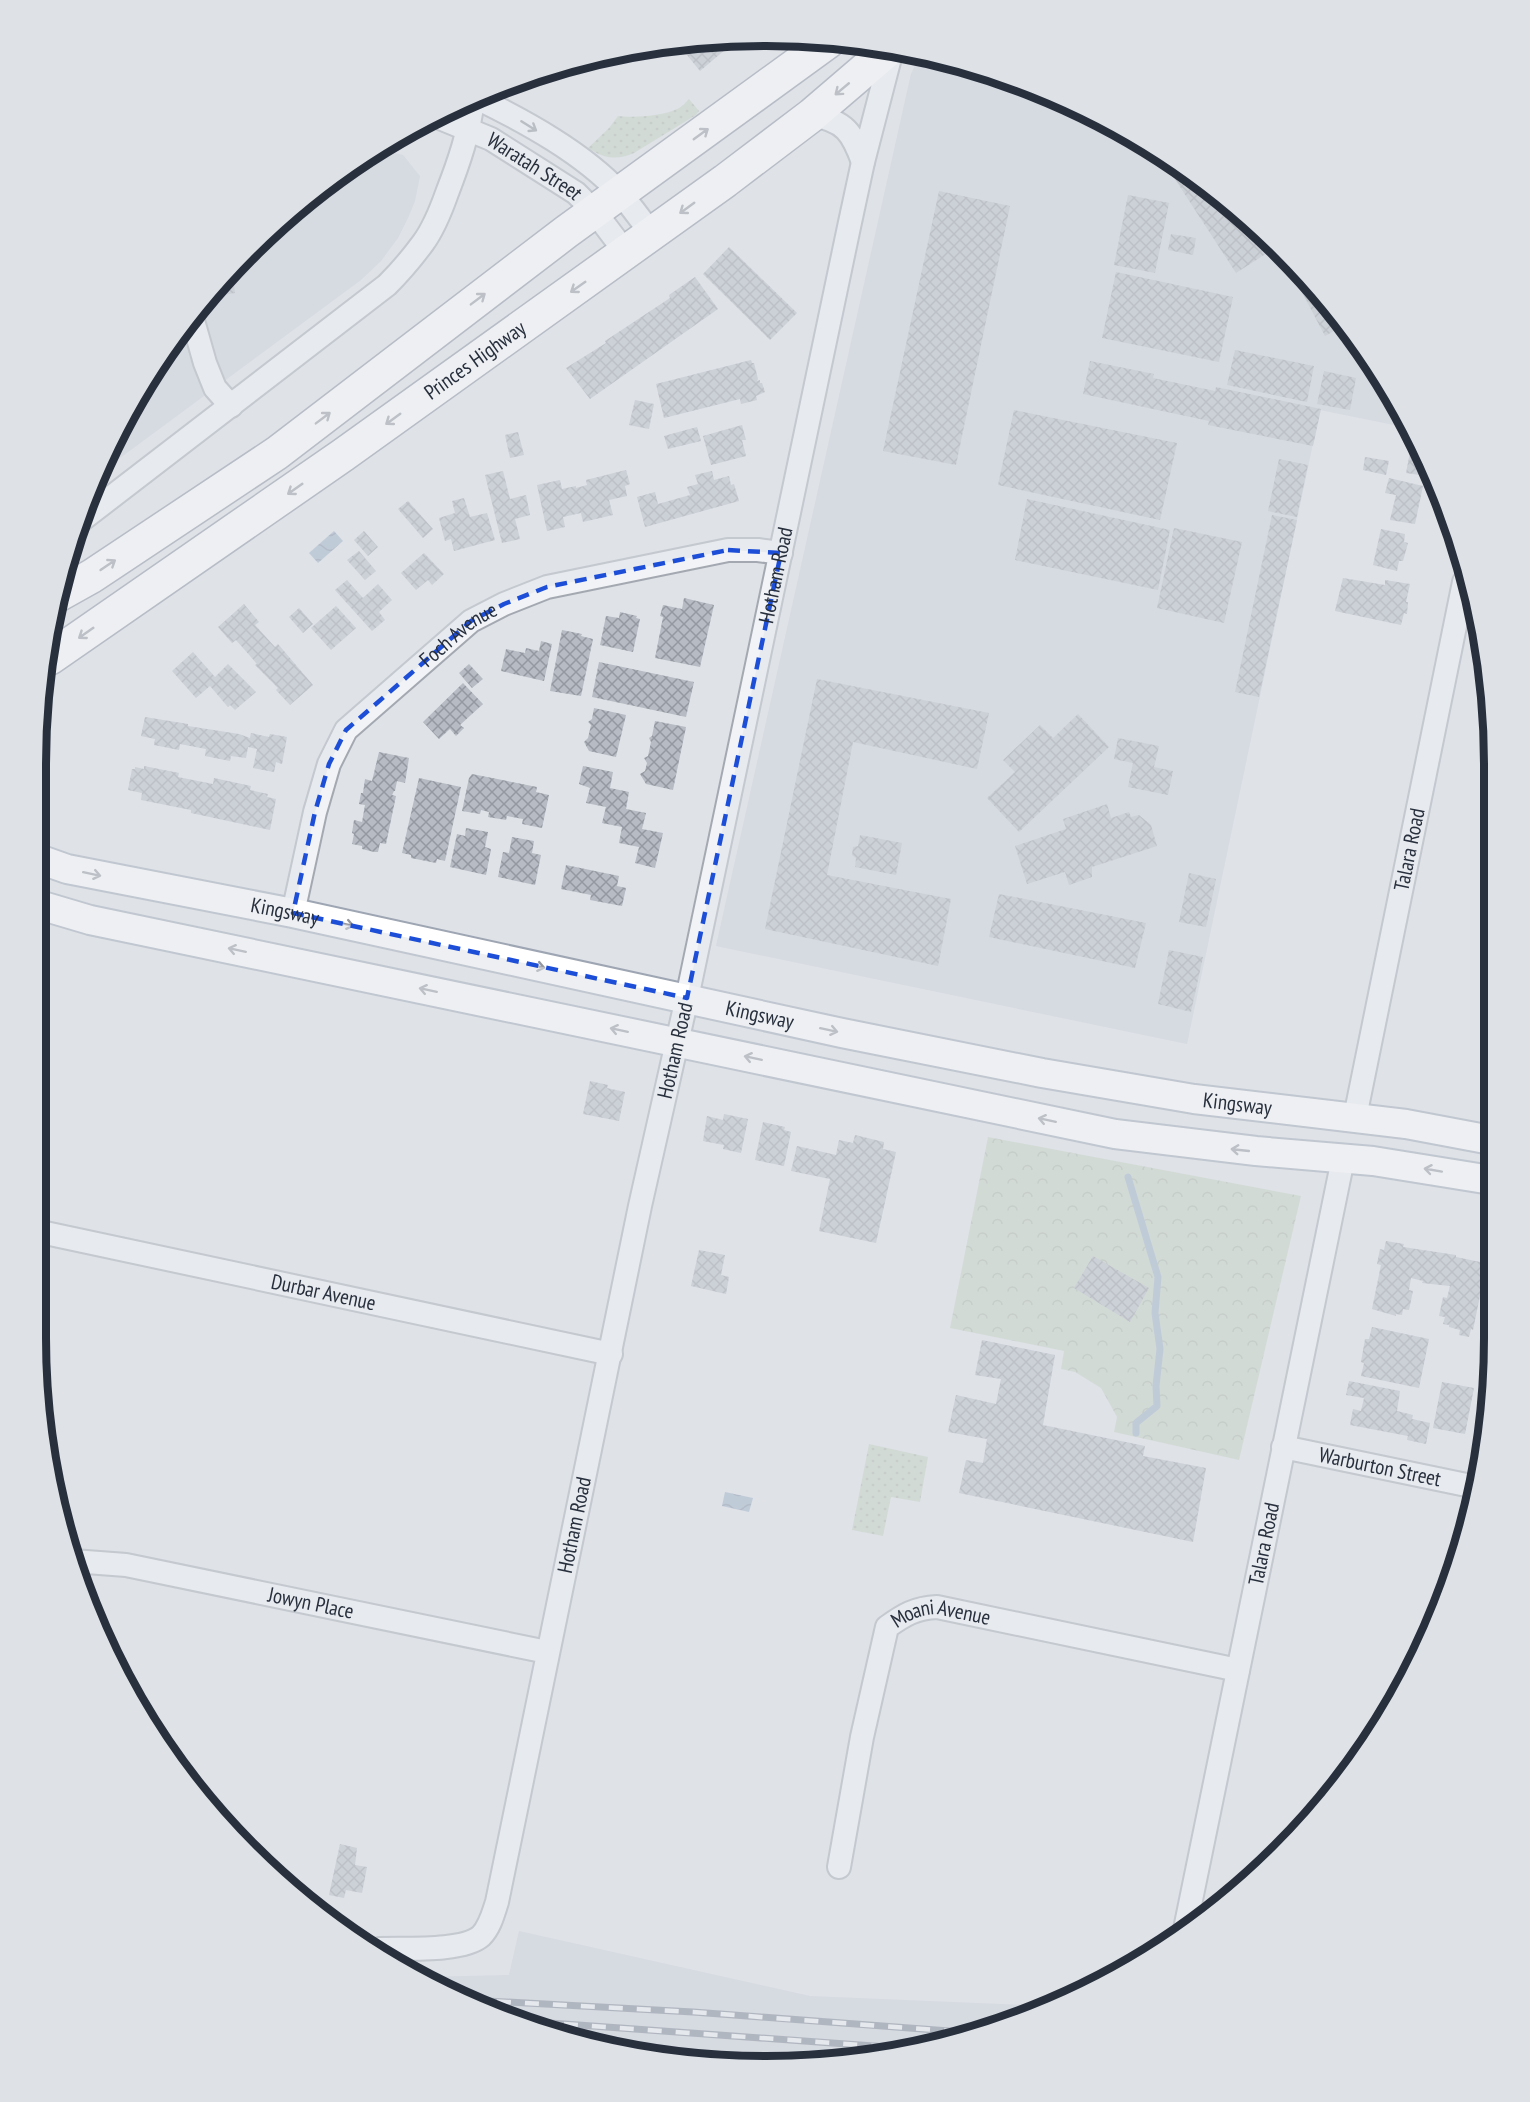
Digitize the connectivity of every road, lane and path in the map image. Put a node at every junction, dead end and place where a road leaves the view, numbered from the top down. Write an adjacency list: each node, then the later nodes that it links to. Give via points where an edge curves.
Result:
1 (819, 49): 10 (highway, one-way to 1)
2 (882, 56): 6 (highway, Princes Highway, one-way to 6)
3 (889, 58): 9 (street, Hotham Road)
4 (485, 103): 10 (street, Waratah Street, one-way to 10, via 595,169)
5 (473, 109): 8 (street)
6 (812, 114): 9 (street, via 844,126 855,140); 11 (highway, Princes Highway, one-way to 11)
7 (448, 121): 8 (street, Waratah Street)
8 (470, 129): 10 (street, Waratah Street, via 576,193); 14 (street, via 439,215 407,264 387,285)
9 (863, 162): 16 (street, Hotham Road)
10 (608, 203): 11 (street); 12 (street); 17 (highway, one-way to 10, via 277,453)
11 (652, 234): 12 (highway, Princes Highway)
12 (626, 253): 19 (highway, Princes Highway, one-way to 19, via 343,456)
13 (195, 328): 14 (street, via 215,388)
14 (231, 406): 15 (street)
15 (93, 511)
16 (781, 553): 22 (street, Foch Avenue, via 728,550 547,587 471,621 346,730 329,764 315,812); 25 (street, Hotham Road)
17 (69, 589)
18 (1462, 592): 27 (street, Talara Road)
19 (56, 654)
20 (46, 862): 22 (main road, Kingsway, one-way to 22, via 67,869)
21 (46, 907): 24 (main road, Kingsway)
22 (293, 913): 25 (main road, Kingsway, one-way to 25)
23 (46, 915): 24 (main road)
24 (90, 920): 26 (main road, Kingsway, one-way to 24)
25 (687, 998): 26 (street, Hotham Road); 27 (main road, Kingsway, one-way to 27, via 1123,1088)
26 (676, 1042): 29 (main road, Kingsway, one-way to 26, via 1115,1134); 32 (street, Hotham Road)
27 (1355, 1117): 28 (main road, Kingsway)
28 (1484, 1139)
29 (1343, 1159): 30 (main road, Kingsway, one-way to 29); 33 (street, Talara Road)
30 (1484, 1179)
31 (46, 1233): 32 (street, Durbar Avenue)
32 (611, 1354): 36 (street, Hotham Road)
33 (1283, 1447): 34 (street, Warburton Street); 37 (street, Talara Road)
34 (1468, 1485)
35 (83, 1562): 36 (street, Jowyn Place, via 126,1565)
36 (547, 1652): 40 (street, Hotham Road, via 497,1902 487,1928 463,1946)
37 (1238, 1670): 38 (street, Moani Avenue, via 937,1607 905,1614 887,1627); 39 (street, Talara Road)
38 (839, 1867)
39 (1187, 1917)
40 (389, 1949)

